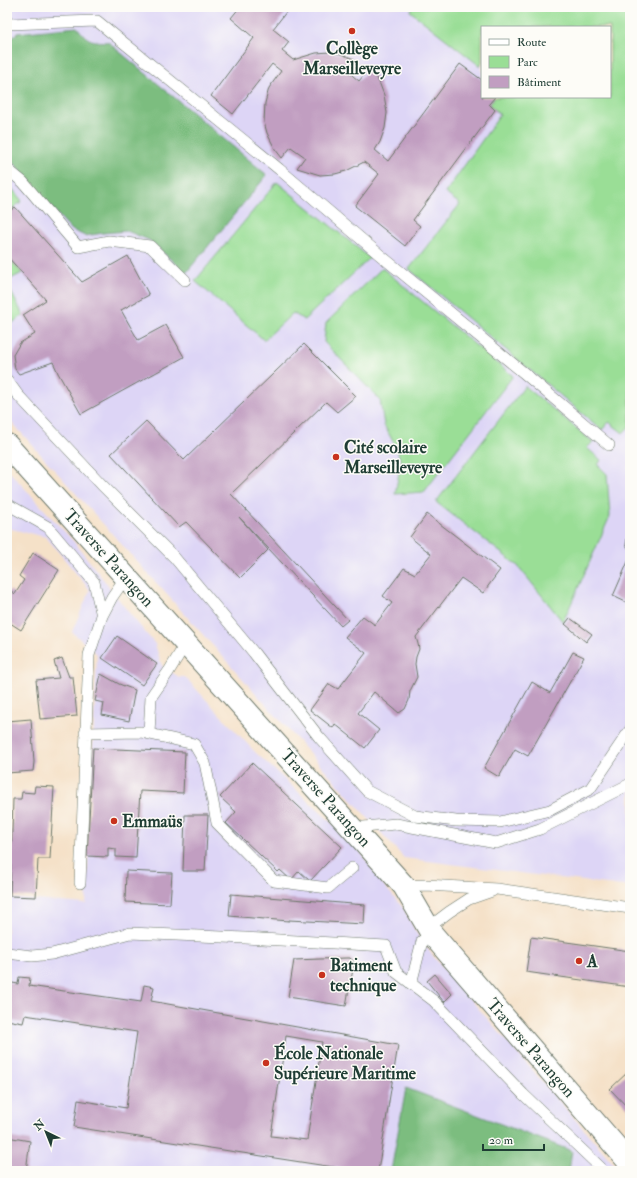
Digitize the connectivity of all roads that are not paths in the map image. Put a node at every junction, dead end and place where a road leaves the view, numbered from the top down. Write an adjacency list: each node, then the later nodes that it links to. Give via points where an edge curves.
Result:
1 (7, 24): 6 (lane, via 97,21)
2 (7, 169): 3 (lane, via 23,182 78,247 109,241 150,246)
3 (185, 280)
4 (7, 380): 11 (lane, via 102,485 174,557 254,653 319,737 367,791 415,816 456,821 500,822 550,810 590,789)
5 (7, 445): 8 (street, Traverse Parangon)
6 (610, 445)
7 (7, 504): 9 (lane, via 48,527 94,582)
8 (126, 577): 9 (lane); 10 (street, Traverse Parangon)
9 (102, 616): 12 (lane, via 89,655)
10 (186, 643): 13 (lane, via 151,697); 15 (street, Traverse Parangon)
11 (630, 730)
12 (85, 733): 13 (lane); 17 (lane)
13 (149, 733): 16 (lane, via 194,744 205,763 217,823 274,881 328,888)
14 (630, 784): 15 (lane, via 540,829 496,843 396,824)
15 (353, 828): 18 (street, Traverse Parangon)
16 (352, 868)
17 (80, 883)
18 (404, 886): 19 (lane, via 426,884); 21 (street, Traverse Parangon)
19 (497, 889): 20 (lane); 21 (lane, via 469,899 449,912)
20 (630, 908)
21 (430, 931): 23 (lane, via 422,941); 24 (street, Traverse Parangon)
22 (7, 953): 23 (lane, via 32,956 52,954 130,932 386,946 396,972)
23 (411, 984): 25 (lane, via 434,1001 523,1094 600,1167)
24 (630, 1163)
25 (601, 1171)

